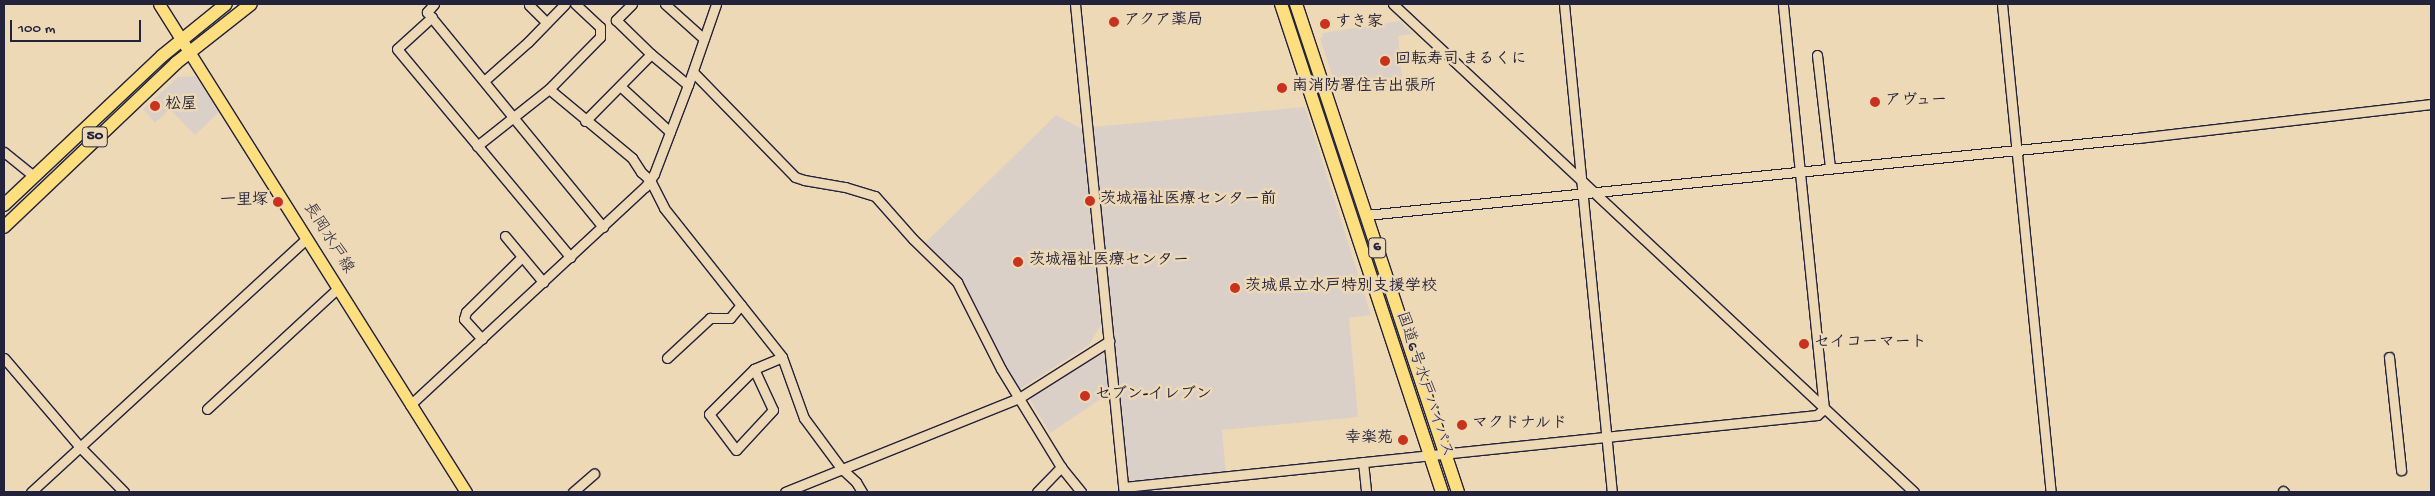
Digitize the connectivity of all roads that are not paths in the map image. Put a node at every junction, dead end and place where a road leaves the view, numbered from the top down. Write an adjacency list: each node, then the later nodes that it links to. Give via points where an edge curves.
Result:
1 (159, 4): 20 (main road, 長岡水戸線)
2 (226, 4): 20 (highway, 50)
3 (251, 4): 22 (highway, 50)
4 (434, 4): 18 (street, via 427,12)
5 (530, 4): 19 (street, via 528,6)
6 (565, 4): 19 (street)
7 (575, 4): 29 (street, via 600,27 600,37)
8 (632, 4): 23 (street, via 616,20)
9 (665, 4): 21 (street)
10 (716, 4): 21 (street)
11 (1075, 4): 55 (street)
12 (1281, 4): 68 (highway, 国道6号水戸バイパス / 6)
13 (1296, 4): 44 (highway, 国道6号水戸バイパス / 6)
14 (1393, 4): 41 (street)
15 (1564, 4): 41 (street)
16 (1783, 4): 38 (street)
17 (2002, 4): 35 (street)
18 (432, 17): 26 (street); 34 (street, via 397,49)
19 (548, 23): 26 (street)
20 (182, 39): 22 (main road, 長岡水戸線); 39 (highway, 50)
21 (704, 40): 25 (street)
22 (190, 51): 45 (highway, 50, via 91,141); 48 (main road, 長岡水戸線)
23 (651, 54): 27 (street); 28 (street)
24 (1817, 55): 37 (street)
25 (693, 72): 27 (street); 61 (street, via 794,177 875,196 957,282)
26 (484, 81): 31 (street)
27 (688, 85): 33 (street)
28 (620, 86): 32 (street); 33 (street)
29 (549, 89): 31 (street); 32 (street)
30 (2431, 104): 35 (street, via 2138,138)
31 (513, 116): 34 (street); 46 (street)
32 (585, 121): 40 (street, via 632,158)
33 (670, 132): 40 (street)
34 (477, 146): 50 (street)
35 (2017, 148): 37 (street); 88 (street)
36 (4, 152): 39 (street)
37 (1830, 168): 38 (street)
38 (1800, 172): 42 (street); 64 (street)
39 (34, 176): 43 (highway, 50)
40 (650, 180): 46 (street); 53 (street, via 664,208)
41 (1583, 184): 42 (street)
42 (1588, 193): 44 (street); 64 (street); 65 (street)
43 (4, 205)
44 (1366, 214): 67 (highway, 国道6号水戸バイパス / 6)
45 (4, 227)
46 (603, 227): 50 (street)
47 (505, 236): 49 (street)
48 (307, 238): 52 (main road, 長岡水戸線); 66 (street)
49 (522, 257): 51 (street); 54 (street, via 466,312 464,319)
50 (570, 257): 51 (street)
51 (543, 282): 54 (street)
52 (338, 288): 62 (main road, 長岡水戸線); 63 (street)
53 (741, 305): 56 (street); 59 (street, via 730,318 710,318)
54 (482, 339): 62 (street)
55 (1109, 341): 61 (street); 74 (street)
56 (782, 356): 60 (street); 71 (street, via 804,418)
57 (2389, 357): 72 (street)
58 (4, 358): 66 (street)
59 (667, 358)
60 (754, 369): 60 (street, via 709,414 736,450 773,410)
61 (1019, 398): 70 (street); 71 (street)
62 (410, 405): 77 (main road, 長岡水戸線)
63 (207, 409)
64 (1824, 409): 65 (street, via 1817,415); 87 (street)
65 (1606, 438): 67 (street); 86 (street)
66 (80, 447): 75 (street); 76 (street)
67 (1445, 452): 68 (street); 85 (highway, 国道6号水戸バイパス / 6)
68 (1429, 454): 69 (street); 84 (highway, 国道6号水戸バイパス / 6)
69 (1363, 462): 74 (street); 83 (street)
70 (1061, 466): 81 (street); 82 (street)
71 (842, 468): 79 (street); 80 (street)
72 (2401, 470)
73 (594, 474): 78 (street)
74 (1124, 490)
75 (31, 492)
76 (124, 492)
77 (466, 492)
78 (573, 492)
79 (785, 492)
80 (862, 492)
81 (1037, 492)
82 (1081, 492)
83 (1366, 492)
84 (1442, 492)
85 (1458, 492)
86 (1612, 492)
87 (1914, 492)
88 (2051, 492)

